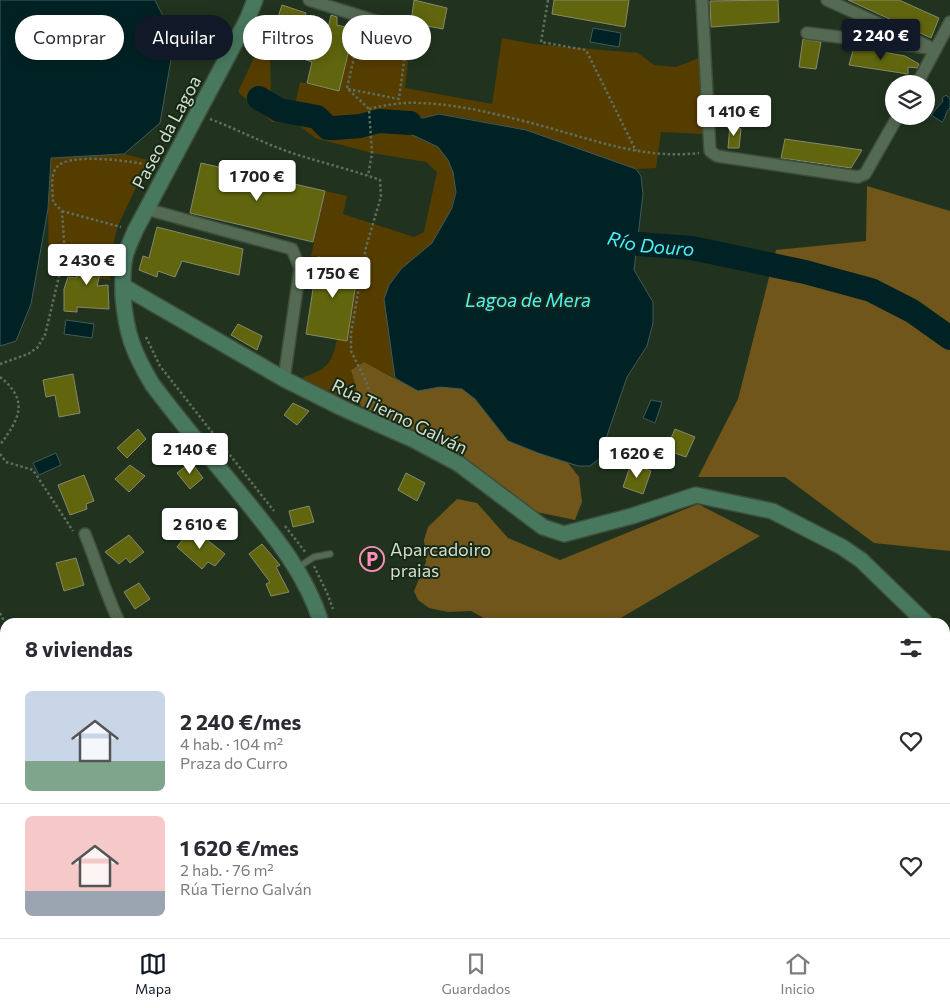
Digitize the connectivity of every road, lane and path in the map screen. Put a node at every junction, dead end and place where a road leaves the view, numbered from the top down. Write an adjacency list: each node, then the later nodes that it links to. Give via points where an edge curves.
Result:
1 (255, 0): 23 (street, Paseo da Lagoa)
2 (308, 0): 6 (street)
3 (548, 0): 19 (path, via 541,42 586,50)
4 (702, 0): 20 (street)
5 (827, 0): 9 (street)
6 (357, 15)
7 (950, 22): 9 (street)
8 (808, 33): 9 (street)
9 (936, 50): 12 (street)
10 (353, 60): 13 (path)
11 (405, 60): 14 (path)
12 (922, 75)
13 (347, 88): 14 (path); 16 (path)
14 (398, 98): 15 (path)
15 (398, 104): 16 (path); 19 (path, via 457,107)
16 (370, 109): 22 (path, via 372,152)
17 (210, 119): 22 (path, via 281,149)
18 (893, 125): 20 (street, via 865,174 858,177 717,156)
19 (636, 151): 20 (path, via 681,154)
20 (710, 151)
21 (156, 166): 24 (path, via 124,160 64,162 53,172 53,202)
22 (368, 176): 31 (path, via 380,180 381,196 366,247 351,333 351,351 375,408)
23 (146, 209): 26 (street, Paseo da Lagoa, via 125,257); 30 (street, via 292,250 300,268)
24 (62, 211): 25 (path); 28 (path, via 62,264 45,335 37,348 28,354)
25 (122, 228)
26 (123, 286): 30 (street, Rúa Tierno Galván); 39 (street, Paseo da Lagoa, via 130,341 152,384)
27 (145, 335): 34 (path, via 160,366)
28 (0, 364)
29 (0, 376): 32 (path, via 12,387 19,408 12,429)
30 (284, 379): 31 (street, Rúa Tierno Galván)
31 (389, 428): 43 (street, Rúa Tierno Galván, via 459,464 543,527 564,534 696,496 772,511 861,560)
32 (0, 445)
33 (0, 454): 36 (path, via 6,462 33,470 78,539)
34 (278, 516)
35 (284, 524): 38 (path)
36 (85, 534): 41 (street, via 106,595)
37 (330, 554): 38 (lane)
38 (310, 559): 39 (lane); 40 (path)
39 (297, 568): 42 (street, Paseo da Lagoa)
40 (335, 615)
41 (118, 618)
42 (319, 618)
43 (920, 618)

